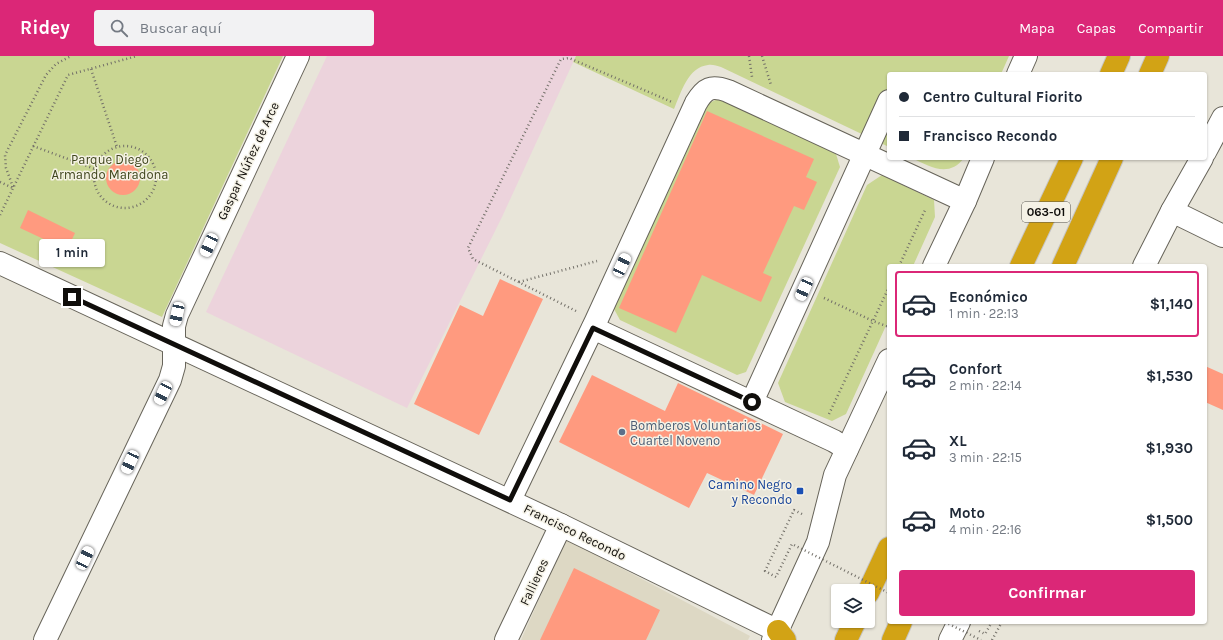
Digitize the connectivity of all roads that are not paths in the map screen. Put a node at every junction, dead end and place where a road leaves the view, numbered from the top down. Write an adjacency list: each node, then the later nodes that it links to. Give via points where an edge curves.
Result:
1 (298, 56): 25 (street, Gaspar Núñez de Arce, via 177,314)
2 (1026, 56): 5 (street)
3 (1120, 56): 6 (highway)
4 (1158, 56): 7 (highway)
5 (1019, 72)
6 (1112, 72)
7 (1151, 72)
8 (887, 106): 11 (street)
9 (1223, 118): 10 (street)
10 (1207, 148)
11 (865, 155): 16 (street); 24 (street, via 728,91 708,89 701,95 693,110); 27 (street)
12 (982, 160): 16 (street)
13 (1071, 160): 21 (highway, 063-01)
14 (1111, 160): 22 (highway, 063-01)
15 (1201, 160): 17 (street)
16 (965, 201): 20 (street)
17 (1172, 212): 18 (street); 23 (street)
18 (1223, 236)
19 (0, 263): 25 (street, Francisco Recondo)
20 (935, 264)
21 (1022, 264)
22 (1064, 264)
23 (1145, 264)
24 (594, 325): 27 (street); 29 (street)
25 (174, 345): 29 (street, Francisco Recondo); 37 (street, Gaspar Núñez de Arce, via 174,366 170,380)
26 (887, 364): 28 (street)
27 (752, 402): 28 (street)
28 (847, 449): 36 (street, via 836,475 818,542)
29 (510, 500): 30 (street, Francisco Recondo)
30 (561, 525): 36 (street, Francisco Recondo); 38 (street, Fallieres)
31 (887, 552): 32 (highway)
32 (872, 584)
33 (900, 624): 40 (highway)
34 (958, 624): 41 (street)
35 (852, 628): 39 (highway)
36 (779, 637)
37 (46, 640)
38 (506, 640)
39 (846, 640)
40 (893, 640)
41 (950, 640)

